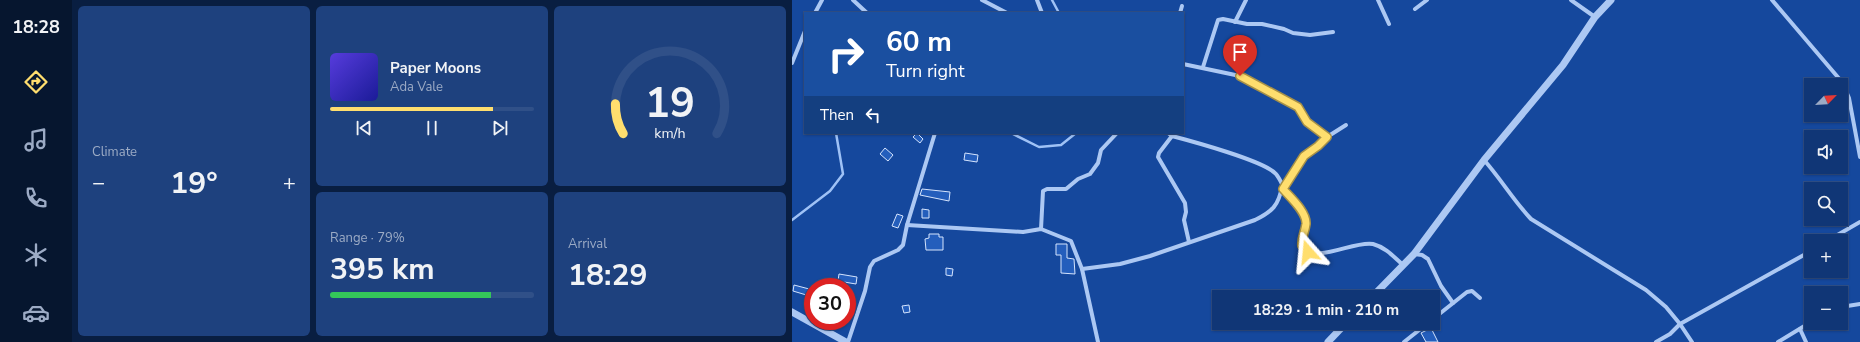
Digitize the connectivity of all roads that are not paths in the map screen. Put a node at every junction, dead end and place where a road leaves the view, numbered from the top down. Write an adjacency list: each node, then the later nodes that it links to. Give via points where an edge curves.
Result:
1 (822, 0): 13 (street)
2 (853, 0): 14 (street)
3 (982, 0): 15 (street)
4 (1038, 0): 16 (street)
5 (1246, 0): 19 (street)
6 (1378, 0): 20 (street)
7 (1427, 0): 12 (street)
8 (1571, 0): 18 (street)
9 (1611, 0): 18 (street)
10 (1772, 0): 32 (street, via 1842,82 1849,98)
11 (1182, 6): 17 (street)
12 (1415, 9)
13 (816, 12)
14 (866, 12)
15 (1004, 12)
16 (1042, 12)
17 (1180, 12)
18 (1595, 17): 33 (street, via 1563,65)
19 (1235, 22): 21 (street, via 1262,24 1310,35); 25 (street, via 1218,20)
20 (1389, 24)
21 (1333, 32)
22 (804, 33): 23 (street)
23 (792, 63)
24 (1184, 64): 25 (street)
25 (1203, 67): 31 (street, via 1240,76 1298,107 1307,122)
26 (1346, 125): 31 (street)
27 (935, 134): 38 (street)
28 (1117, 134): 39 (street, via 1101,150 1098,163 1090,174 1078,179 1066,189 1047,189 1043,192)
29 (1169, 134): 30 (street)
30 (1172, 136): 34 (street, via 1212,147 1266,168 1276,174); 41 (street, via 1158,153 1158,157 1185,203 1184,220)
31 (1327, 137): 34 (street, via 1304,156)
32 (1860, 157)
33 (1484, 160): 42 (street); 53 (street, via 1530,219 1646,290 1666,307)
34 (1282, 188): 35 (street); 36 (street)
35 (1280, 197): 36 (street); 41 (street, via 1275,208 1266,215)
36 (1292, 198): 44 (street, via 1304,215 1306,223 1301,237 1302,246 1308,252 1317,253 1372,244 1387,251)
37 (1860, 222): 40 (street)
38 (906, 225): 39 (street, via 1022,232); 58 (street, via 902,245 898,250 874,261 870,267)
39 (1041, 229): 45 (street, via 1071,241)
40 (1839, 234)
41 (1189, 242): 45 (street, via 1120,264)
42 (1414, 254): 44 (street); 48 (street, via 1428,259 1441,286)
43 (1804, 255): 53 (street)
44 (1404, 265): 46 (street)
45 (1082, 269): 59 (street)
46 (1379, 290)
47 (1480, 298): 48 (street, via 1470,290)
48 (1453, 303): 52 (street)
49 (1860, 304): 50 (street)
50 (1848, 306)
51 (792, 312): 58 (street)
52 (1440, 313)
53 (1680, 324): 62 (street); 63 (street)
54 (1804, 326): 55 (street)
55 (1800, 329): 64 (street); 65 (street)
56 (1339, 330): 60 (street)
57 (1419, 330): 61 (street)
58 (847, 342)
59 (1098, 342)
60 (1328, 342)
61 (1404, 342)
62 (1656, 342)
63 (1692, 342)
64 (1778, 342)
65 (1806, 342)

